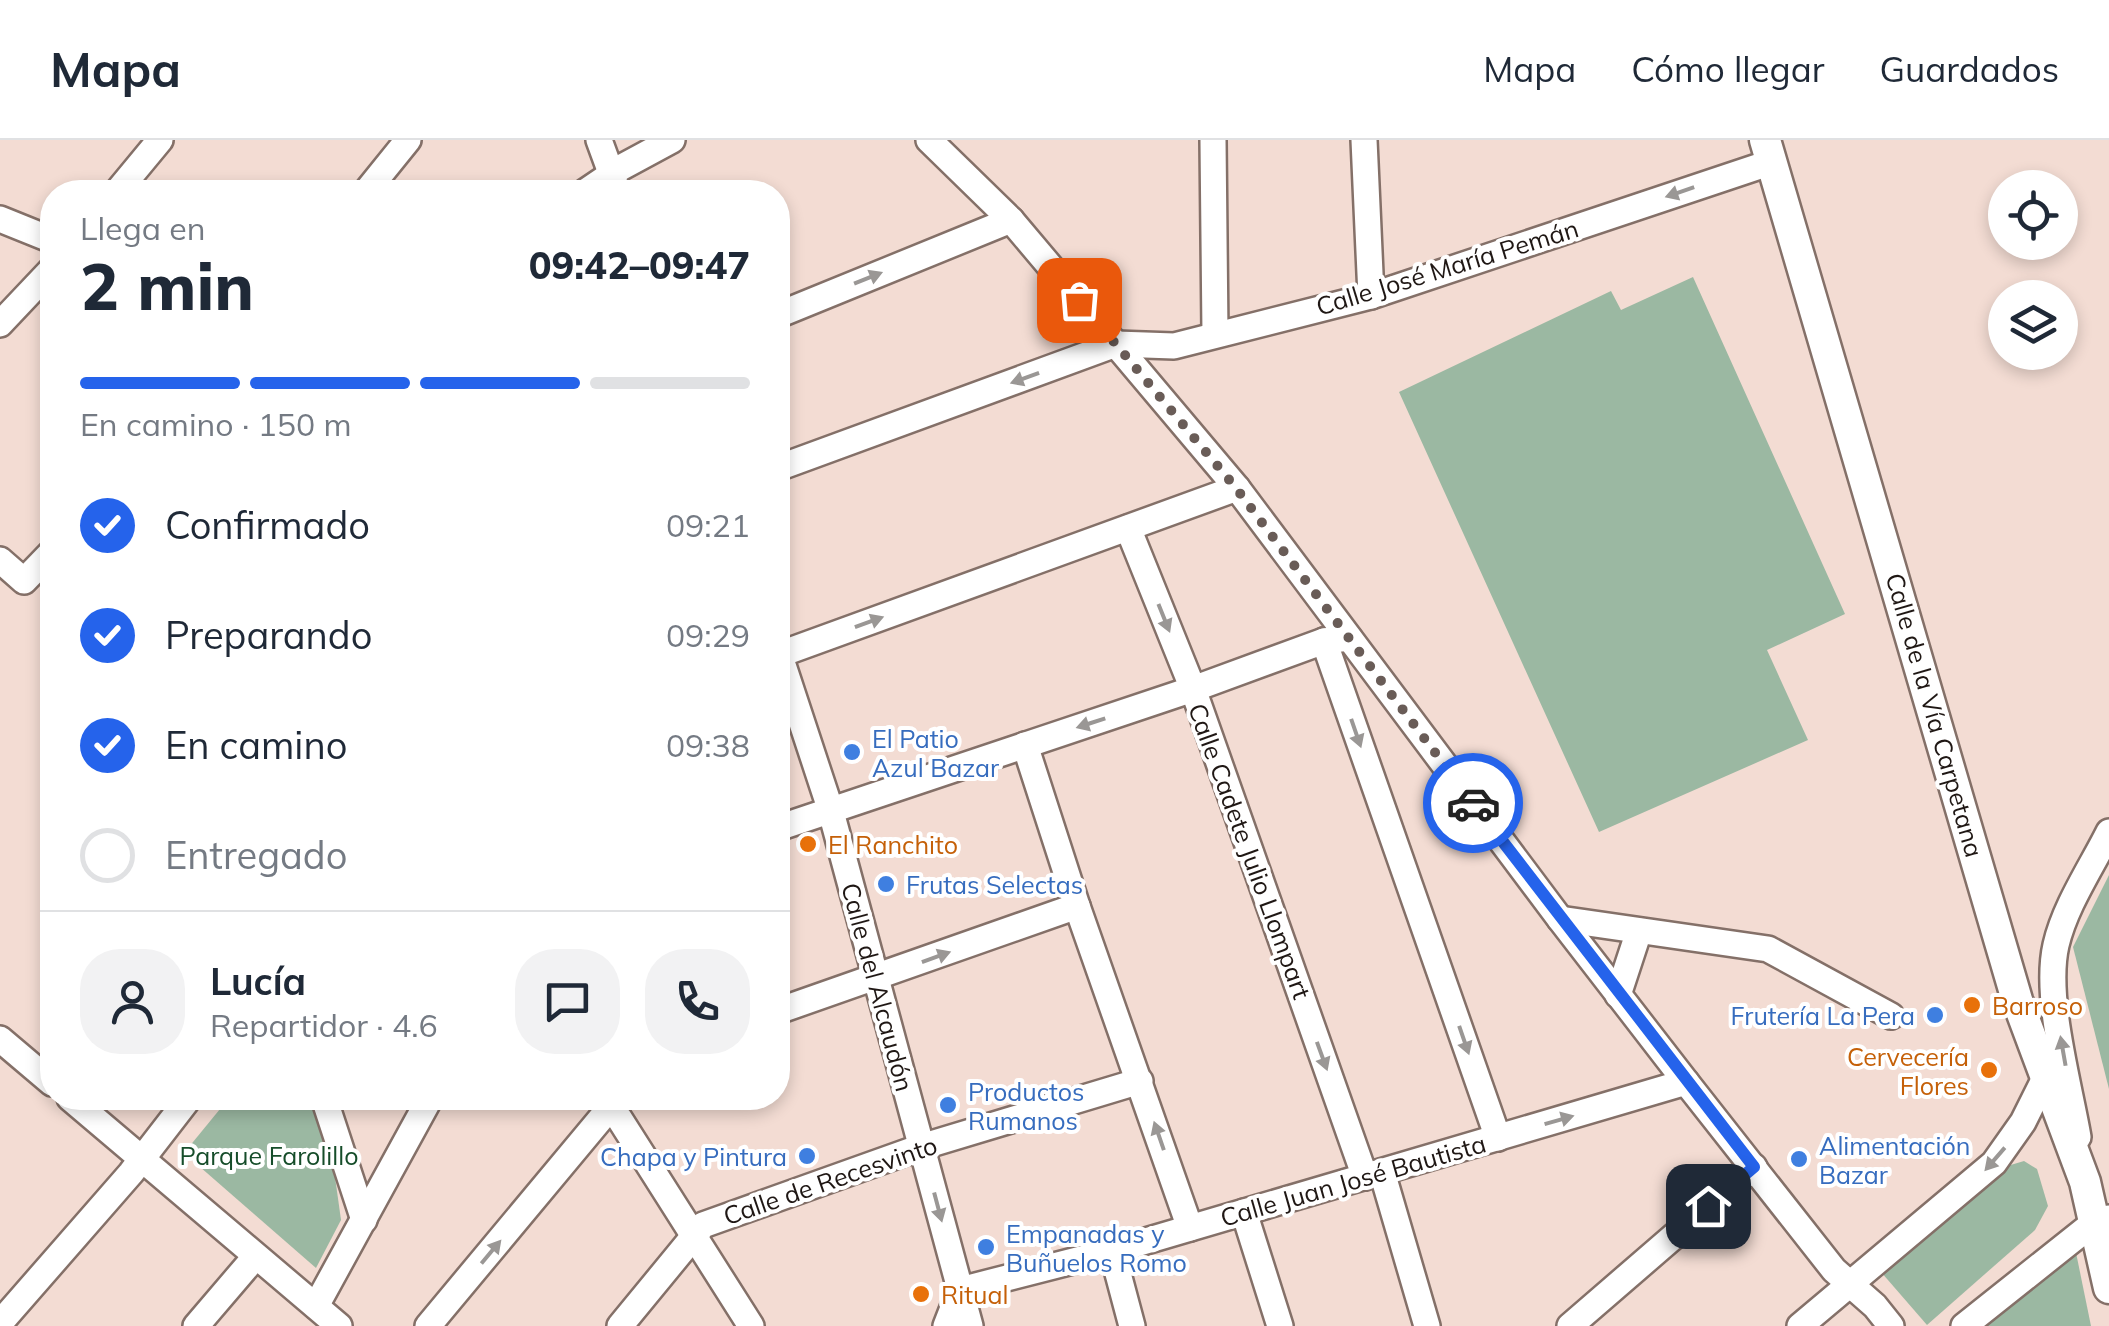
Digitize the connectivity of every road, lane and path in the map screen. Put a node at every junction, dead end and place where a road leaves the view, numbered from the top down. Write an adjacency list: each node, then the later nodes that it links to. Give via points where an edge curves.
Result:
1 (160, 140): 9 (street)
2 (408, 140): 10 (street)
3 (599, 140): 11 (street)
4 (672, 140): 12 (street)
5 (929, 140): 14 (street)
6 (1213, 140): 20 (street)
7 (1364, 140): 17 (street)
8 (1768, 151): 17 (street, Calle José María Pemán, one-way to 17); 44 (street, Calle de la Vía Carpetana, via 2017,1000)
9 (127, 180)
10 (376, 180)
11 (614, 180)
12 (619, 180)
13 (0, 219): 15 (street)
14 (1011, 220): 18 (street, one-way to 14); 21 (street)
15 (40, 235)
16 (40, 282): 19 (street)
17 (1371, 296): 20 (street, Calle José María Pemán)
18 (790, 311)
19 (0, 324)
20 (1215, 334): 21 (street, Calle José María Pemán, via 1174,346)
21 (1116, 344): 22 (street, Calle José María Pemán, one-way to 22); 23 (street)
22 (790, 464)
23 (1236, 488): 24 (street); 27 (street)
24 (1128, 528): 28 (street, one-way to 24); 30 (street, Calle Cadete Julio Llompart, one-way to 30)
25 (0, 560): 26 (street, via 24,581)
26 (40, 564)
27 (1337, 640): 30 (street); 36 (street); 53 (street, one-way to 53)
28 (790, 649)
29 (790, 689): 32 (street, Calle del Alcaudón)
30 (1192, 690): 31 (street, one-way to 31); 57 (street, Calle Cadete Julio Llompart, one-way to 57)
31 (1025, 744): 32 (street); 35 (street)
32 (830, 808): 33 (street); 38 (street, Calle del Alcaudón)
33 (790, 823)
34 (2109, 832): 58 (street, one-way to 34, via 2053,967 2066,917)
35 (1078, 906): 38 (street, one-way to 35); 45 (street)
36 (1560, 920): 37 (street); 39 (street)
37 (1639, 930): 39 (street); 41 (street, via 1768,949)
38 (874, 979): 40 (street); 54 (street, Calle del Alcaudón)
39 (1618, 995): 46 (street)
40 (790, 1007)
41 (1891, 1016)
42 (0, 1039): 43 (street)
43 (40, 1073)
44 (2046, 1076): 58 (street, Calle de la Vía Carpetana); 66 (street, one-way to 66, via 1994,1163)
45 (1140, 1081): 54 (street, Calle de Recesvinto); 62 (street, one-way to 45)
46 (1686, 1082): 53 (street, Calle Juan José Bautista, one-way to 46); 56 (street)
47 (84, 1110): 55 (street)
48 (180, 1110): 55 (street)
49 (328, 1110): 61 (street)
50 (424, 1110): 61 (street)
51 (604, 1110): 73 (street, one-way to 51)
52 (617, 1110): 63 (street)
53 (1498, 1138): 57 (street, Calle Juan José Bautista)
54 (922, 1146): 63 (street, Calle de Recesvinto, via 703,1225); 68 (street, Calle del Alcaudón, one-way to 68)
55 (142, 1158): 65 (street); 70 (street)
56 (1754, 1167): 66 (street); 81 (street)
57 (1374, 1174): 59 (street, Calle Juan José Bautista); 80 (street, Calle Cadete Julio Llompart)
58 (2085, 1182): 60 (street, Calle de la Vía Carpetana)
59 (1244, 1212): 62 (street, Calle Juan José Bautista); 79 (street)
60 (2102, 1219): 67 (street, Calle de la Vía Carpetana); 84 (street)
61 (364, 1220): 69 (street)
62 (1190, 1228): 64 (street, Calle Juan José Bautista)
63 (694, 1236): 74 (street, Calle de Recesvinto); 75 (street)
64 (1112, 1251): 68 (street, Calle Juan José Bautista); 78 (street)
65 (255, 1257): 69 (street); 71 (street)
66 (1848, 1284): 82 (street); 83 (street)
67 (2109, 1288)
68 (960, 1290): 76 (street); 77 (street, Calle del Alcaudón)
69 (316, 1306): 72 (street)
70 (0, 1323)
71 (196, 1326)
72 (339, 1326)
73 (428, 1326)
74 (620, 1326)
75 (751, 1326)
76 (946, 1326)
77 (970, 1326)
78 (1132, 1326)
79 (1280, 1326)
80 (1428, 1326)
81 (1570, 1326)
82 (1800, 1326)
83 (1892, 1326)
84 (1964, 1326)

